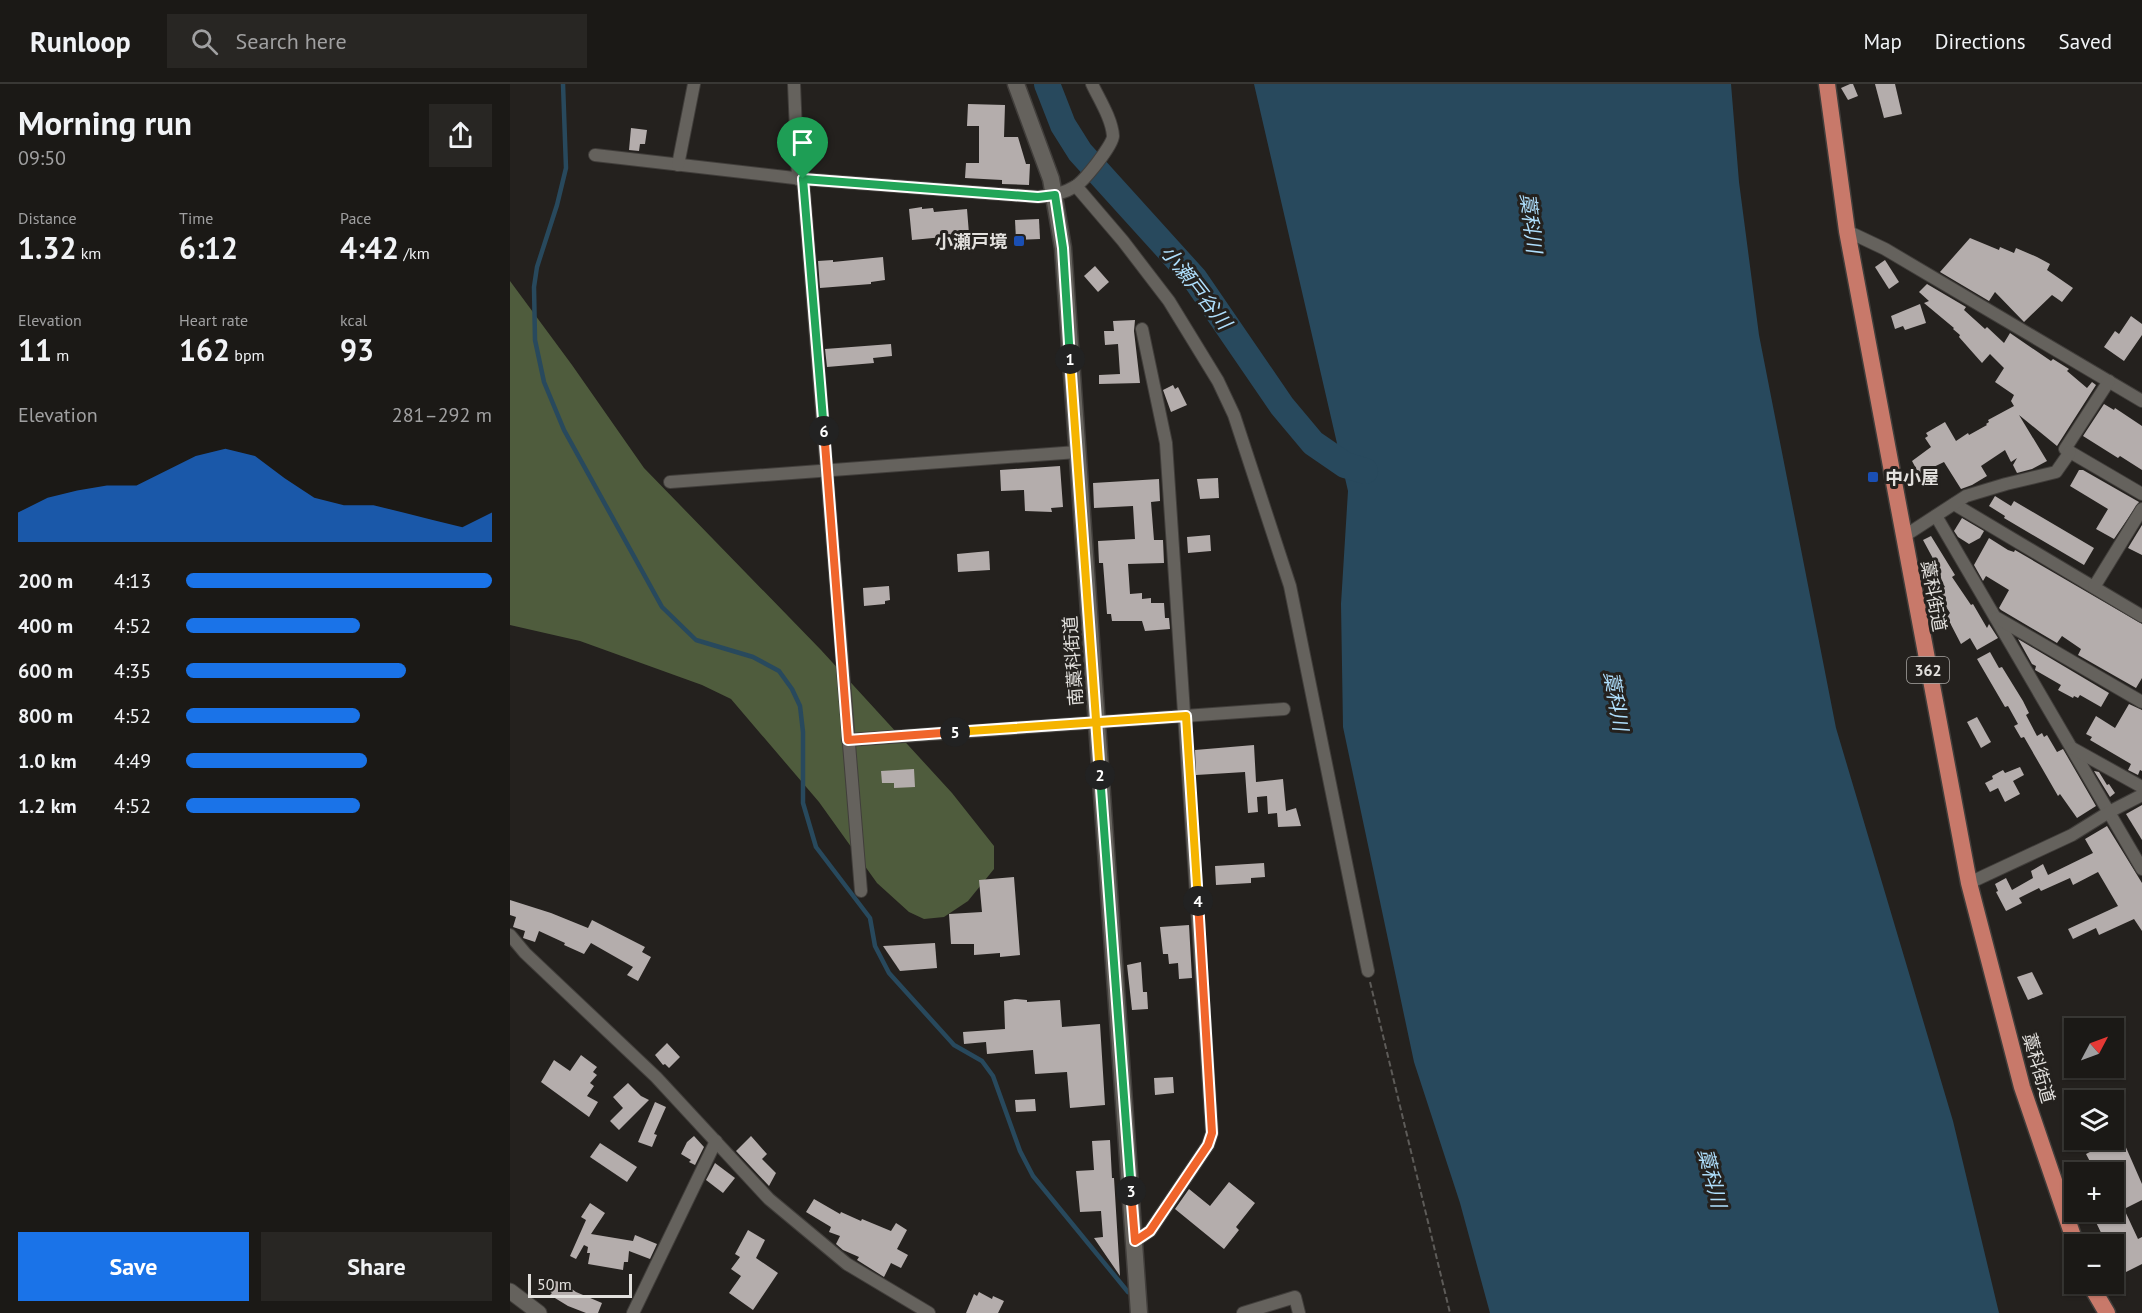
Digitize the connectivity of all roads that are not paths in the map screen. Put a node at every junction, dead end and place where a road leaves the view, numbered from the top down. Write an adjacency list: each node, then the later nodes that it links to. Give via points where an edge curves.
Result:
1 (694, 84): 7 (street)
2 (794, 84): 8 (street)
3 (1016, 84): 10 (main road, 南藁科街道)
4 (1092, 84): 9 (street, via 1113,139)
5 (1827, 84): 11 (highway, 藁科街道 / 362)
6 (595, 155): 7 (street)
7 (678, 165): 8 (street)
8 (801, 179): 10 (street, via 1038,197); 17 (street)
9 (1076, 186): 10 (street); 40 (street, via 1169,301 1234,415 1290,586)
10 (1055, 195): 15 (main road, 南藁科街道, via 1063,248)
11 (1847, 231): 13 (street, via 1885,249); 23 (highway, 藁科街道 / 362)
12 (1142, 328): 29 (street, via 1166,443)
13 (2109, 381): 14 (street); 16 (street, via 2065,449)
14 (2142, 400)
15 (1077, 452): 17 (street); 30 (main road, 南藁科街道)
16 (2070, 452): 19 (street); 20 (street, via 2056,472 1966,496)
17 (827, 469): 18 (street); 31 (street)
18 (670, 482)
19 (2142, 494)
20 (1954, 504): 22 (street); 24 (street)
21 (2142, 508): 24 (street)
22 (1936, 516): 23 (street); 26 (street)
23 (1903, 537): 37 (highway, 藁科街道 / 362)
24 (2094, 587): 25 (street)
25 (2142, 616)
26 (1996, 618): 27 (street); 32 (street)
27 (2142, 702)
28 (1284, 709): 29 (street)
29 (1186, 716): 30 (street); 43 (street, via 1212,1133 1208,1145 1150,1231)
30 (1096, 723): 31 (street); 43 (main road, 南藁科街道)
31 (848, 740): 38 (street)
32 (2072, 748): 33 (street); 35 (street)
33 (2142, 787)
34 (2142, 795): 35 (street)
35 (2109, 812): 36 (street); 37 (street, via 2072,835)
36 (2142, 869)
37 (1969, 884): 42 (highway, 藁科街道 / 362, via 2022,1087)
38 (861, 891)
39 (510, 935): 41 (street)
40 (1368, 971)
41 (716, 1141): 47 (street); 48 (street, via 769,1198 847,1264)
42 (2072, 1234)
43 (1135, 1241): 49 (main road, 南藁科街道)
44 (510, 1291): 46 (street)
45 (2096, 1294): 52 (highway)
46 (539, 1313)
47 (633, 1313)
48 (930, 1313)
49 (1139, 1313)
50 (1243, 1313): 51 (street, via 1295,1297)
51 (1299, 1313)
52 (2107, 1313)

